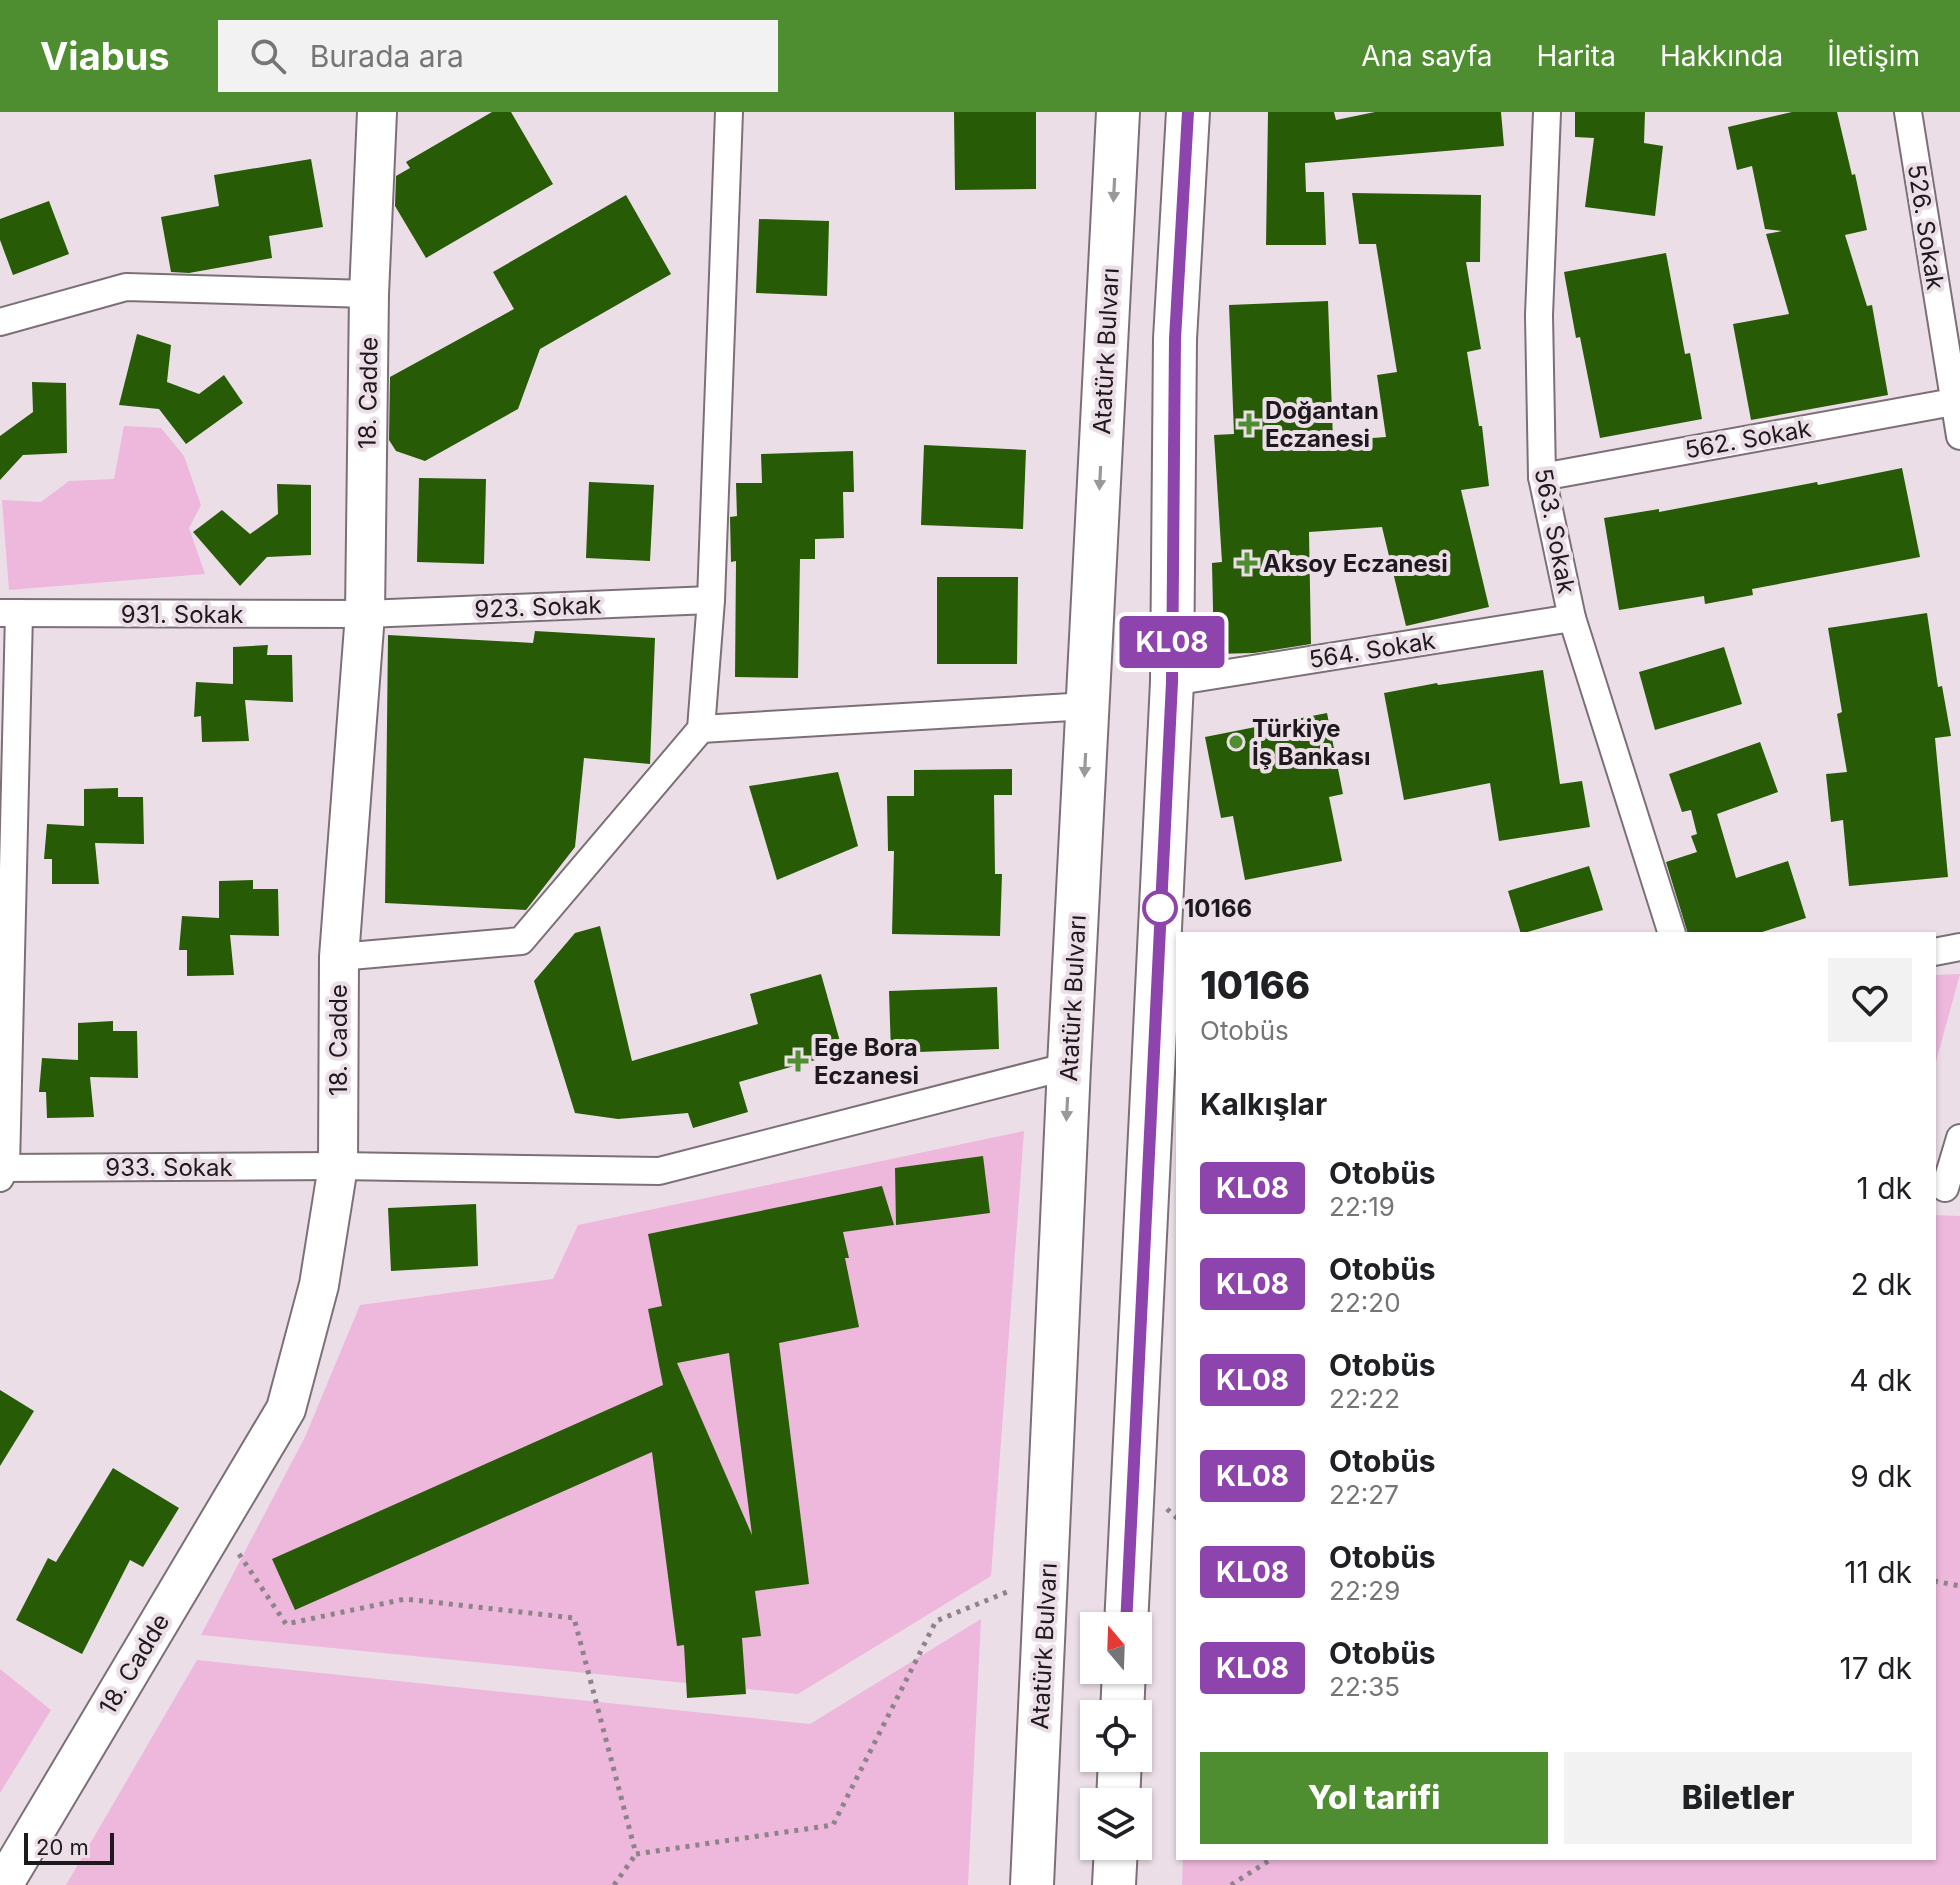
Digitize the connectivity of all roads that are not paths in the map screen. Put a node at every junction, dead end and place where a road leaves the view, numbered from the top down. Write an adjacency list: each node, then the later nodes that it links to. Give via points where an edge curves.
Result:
1 (377, 112): 7 (street, 18. Cadde)
2 (729, 112): 12 (street)
3 (1118, 112): 17 (main road, Atatürk Bulvarı, one-way to 17)
4 (1188, 112): 16 (main road, via 1175,339)
5 (1547, 112): 11 (street, 563. Sokak, via 1539,315)
6 (1908, 112): 9 (street, 526. Sokak)
7 (369, 294): 8 (street, via 126,287); 14 (street, 18. Cadde)
8 (0, 322)
9 (1953, 402): 10 (street, 526. Sokak); 11 (street, 562. Sokak)
10 (1960, 436)
11 (1542, 477): 15 (street, 563. Sokak)
12 (711, 600): 14 (street, 923. Sokak); 18 (street)
13 (9, 613): 14 (street, 931. Sokak); 27 (street)
14 (365, 614): 22 (street, 18. Cadde)
15 (1572, 618): 16 (street, 564. Sokak); 19 (street, 563. Sokak)
16 (1172, 682): 24 (main road)
17 (1088, 706): 18 (street); 23 (main road, Atatürk Bulvarı, one-way to 23)
18 (701, 729): 22 (street, via 521,941)
19 (1671, 932)
20 (1960, 947): 21 (street)
21 (1936, 952)
22 (339, 957): 26 (street, 18. Cadde)
23 (1069, 1066): 26 (street, 933. Sokak, via 659,1171); 32 (main road, Atatürk Bulvarı, one-way to 32)
24 (1165, 1073): 29 (main road)
25 (1960, 1138): 28 (street)
26 (338, 1166): 27 (street, 933. Sokak); 31 (street, 18. Cadde, via 319,1285 286,1409)
27 (2, 1171)
28 (1946, 1189)
29 (1127, 1612)
30 (1115, 1860): 33 (main road)
31 (3, 1885)
32 (1032, 1885)
33 (1114, 1885)

